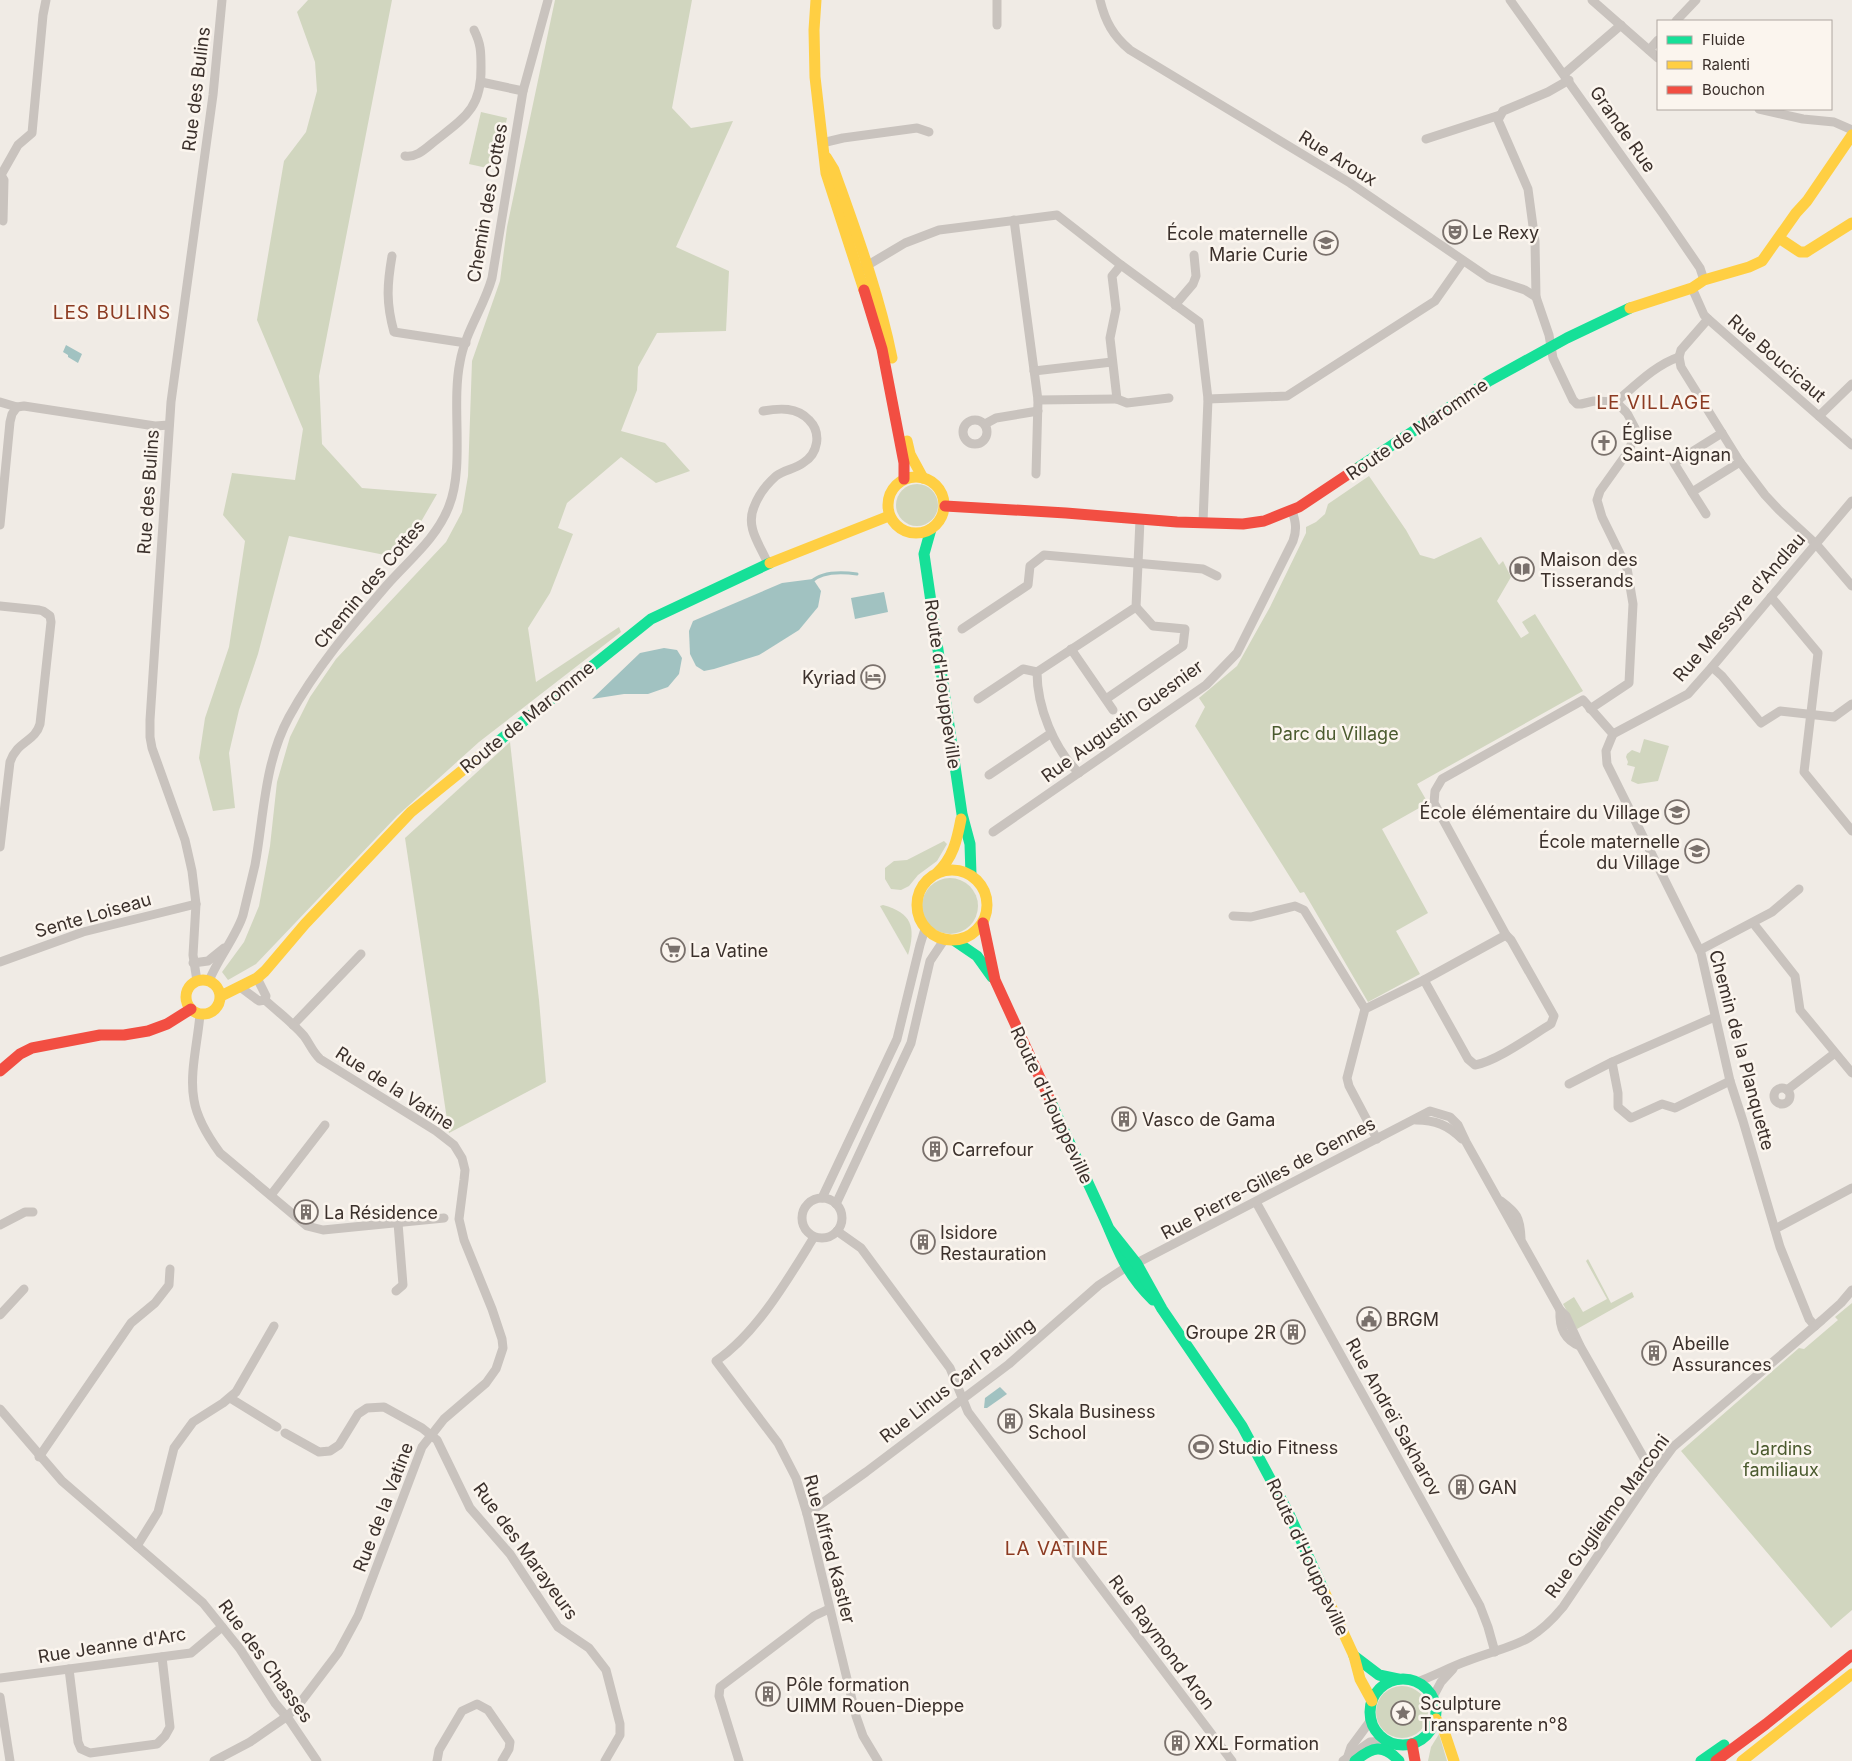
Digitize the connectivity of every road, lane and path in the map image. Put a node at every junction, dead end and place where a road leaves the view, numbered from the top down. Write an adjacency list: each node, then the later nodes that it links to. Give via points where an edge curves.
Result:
1 (46, 0): 28 (street, via 32,134 18,145)
2 (222, 0): 61 (street, Rue des Bulins, via 213,95)
3 (548, 0): 19 (street, Chemin des Cottes)
4 (816, 0): 26 (main road, via 814,45)
5 (997, 0): 11 (street)
6 (1100, 0): 35 (street, Rue Aroux, via 1113,33 1130,50 1350,183)
7 (1510, 0): 17 (street, Grande Rue)
8 (1592, 0): 12 (street)
9 (1696, 0): 10 (street)
10 (1677, 20)
11 (997, 25)
12 (1621, 25): 15 (street); 17 (street)
13 (474, 30): 18 (street, via 481,43)
14 (1657, 41): 15 (street)
15 (1649, 50): 16 (street)
16 (1657, 57)
17 (1566, 77): 21 (street, via 1548,92 1503,111); 38 (street, Grande Rue, via 1700,268)
18 (481, 82): 19 (street); 27 (street, via 479,95 467,114 418,154)
19 (523, 92): 44 (street, Chemin des Cottes, via 492,278)
20 (1764, 110): 22 (street, via 1834,122)
21 (1500, 116): 25 (street); 40 (street, via 1500,128 1528,189 1531,203)
22 (1852, 130)
23 (930, 132): 26 (street, via 917,128)
24 (1852, 135): 32 (main road, Route de Maromme)
25 (1426, 139)
26 (822, 143): 37 (main road, via 834,170)
27 (405, 156)
28 (1, 175): 30 (street, via 4,180)
29 (1014, 220): 36 (street, via 1057,215); 37 (street, via 955,227 923,235); 48 (street)
30 (3, 221)
31 (1852, 224): 32 (main road, via 1806,252 1796,250)
32 (1779, 238): 38 (main road, Route de Maromme, via 1767,256 1755,265)
33 (1194, 255): 42 (street, via 1196,276 1193,284)
34 (392, 256): 44 (street, via 387,287 394,332)
35 (1463, 262): 40 (street, Rue Aroux, via 1489,278); 52 (street, via 1435,301 1287,396)
36 (1121, 265): 42 (street); 47 (street, via 1112,276 1116,309 1110,338)
37 (863, 268): 41 (main road)
38 (1704, 280): 39 (main road, Route de Maromme)
39 (1692, 288): 43 (street, Rue Boucicaut); 45 (main road, Route de Maromme, via 1622,311)
40 (1536, 297): 45 (street)
41 (875, 305): 66 (main road, via 888,331 910,454); 67 (main road, via 904,463)
42 (1175, 305): 52 (street, via 1199,322)
43 (1708, 319): 46 (street, via 1681,350); 59 (street, Rue Boucicaut)
44 (466, 343): 116 (street, Chemin des Cottes, via 460,361 456,466 450,504 429,541 369,605 314,674 288,719 275,749 267,782 242,918)
45 (1551, 347): 55 (street, via 1577,404); 71 (main road, Route de Maromme, via 1481,385)
46 (1679, 357): 55 (street, via 1652,372); 62 (street, via 1680,367)
47 (1112, 362): 48 (street); 51 (street)
48 (1034, 371): 53 (street)
49 (1852, 384): 59 (street)
50 (1169, 398): 51 (street, via 1127,403)
51 (1117, 399): 53 (street)
52 (1208, 399): 75 (street)
53 (1038, 400): 58 (street)
54 (0, 402): 56 (street)
55 (1616, 402): 95 (street, via 1635,428 1630,449 1597,500 1627,568 1633,604 1629,683)
56 (16, 407): 61 (street, via 155,426); 76 (street, via 10,422)
57 (763, 411): 82 (street, via 780,408 805,416 812,423 817,439 812,456 774,478 754,507 752,528)
58 (1038, 411): 60 (street, via 996,418); 65 (street)
59 (1819, 416): 63 (street, Rue Boucicaut)
60 (985, 424)
61 (168, 425): 109 (street, Rue des Bulins, via 150,737 185,840)
62 (1722, 433): 64 (street); 68 (street, via 1674,463)
63 (1852, 445)
64 (1740, 462): 68 (street); 79 (street, via 1779,510)
65 (1036, 474)
66 (923, 478): 67 (main road); 70 (main road, via 936,485)
67 (904, 479): 73 (main road, via 888,498)
68 (1692, 492): 72 (street)
69 (1852, 501): 79 (street, Rue Messyre d'Andlau)
70 (945, 506): 74 (main road, Route de Maromme); 77 (main road, via 941,519)
71 (1292, 511): 75 (main road, Route de Maromme, via 1251,524); 100 (street, Rue Augustin Guesnier, via 1296,520 1293,541 1237,652 1206,685)
72 (1706, 514)
73 (889, 516): 78 (main road, via 897,527); 82 (main road, Route de Maromme)
74 (1140, 520): 75 (main road, Route de Maromme); 81 (street)
75 (1203, 522)
76 (0, 525)
77 (931, 529): 78 (main road); 80 (main road, Route d'Houppeville)
78 (909, 533): 80 (main road, Route d'Houppeville)
79 (1816, 544): 84 (street); 85 (street, Rue Messyre d'Andlau)
80 (924, 554): 102 (main road, Route d'Houppeville)
81 (1139, 563): 83 (street, via 1203,569); 87 (street); 88 (street, via 1044,555 1030,566 1028,585)
82 (768, 564): 121 (main road, Route de Maromme, via 669,609 611,648 411,812)
83 (1217, 576)
84 (1852, 586)
85 (1771, 597): 90 (street, Rue Messyre d'Andlau); 97 (street, via 1818,653)
86 (0, 606): 105 (street, via 43,611 50,616 51,622 40,724 35,734 15,751 10,762)
87 (1136, 607): 89 (street); 93 (street, via 1153,626 1184,629 1184,646)
88 (962, 629)
89 (1071, 649): 91 (street); 93 (street)
90 (1712, 667): 97 (street, via 1760,723 1780,711); 99 (street, Rue Messyre d'Andlau, via 1688,694)
91 (1037, 672): 92 (street, via 1023,669); 98 (street)
92 (978, 699)
93 (1106, 699): 96 (street)
94 (1852, 704): 97 (street, via 1834,717)
95 (1590, 709): 99 (street); 114 (street, via 1583,700 1442,779 1435,791 1434,803)
96 (1113, 710)
97 (1811, 714): 103 (street, via 1804,772)
98 (1050, 734): 100 (street); 101 (street)
99 (1613, 734): 117 (street, Chemin de la Planquette, via 1606,750 1607,764)
100 (1079, 773): 104 (street, Rue Augustin Guesnier)
101 (990, 774)
102 (962, 814): 106 (main road, Route d'Houppeville, via 954,852); 107 (main road, Route d'Houppeville, via 972,852)
103 (1852, 831)
104 (993, 832)
105 (0, 847)
106 (937, 873): 107 (main road, via 950,870); 113 (main road, via 924,883 917,900 918,916)
107 (971, 875): 111 (main road, via 982,886 988,904)
108 (1799, 889): 112 (street)
109 (196, 904): 119 (street, Sente Loiseau, via 83,932); 120 (street, Rue des Bulins)
110 (1233, 916): 129 (street, via 1251,918 1295,906 1304,910)
111 (983, 923): 115 (main road, via 963,939); 122 (main road, Route d'Houppeville)
112 (1753, 923): 117 (street); 133 (street, via 1795,976 1800,1010)
113 (925, 929): 115 (main road, via 934,936); 144 (street, via 891,1054)
114 (1506, 935): 123 (street); 123 (street, via 1554,1016 1551,1024 1484,1063 1475,1064 1468,1059)
115 (949, 940): 122 (main road, Route d'Houppeville, via 977,956); 146 (street, via 930,961 911,1043)
116 (228, 944): 120 (street, Chemin des Cottes, via 208,961); 125 (street, Chemin des Cottes)
117 (1700, 950): 131 (street, Chemin de la Planquette)
118 (361, 954): 132 (street)
119 (0, 962)
120 (193, 963): 124 (street, Rue des Bulins)
121 (257, 978): 126 (main road, Route de Maromme); 128 (street, Rue de la Vatine)
122 (995, 980): 152 (main road, Route d'Houppeville)
123 (1424, 980): 129 (street)
124 (197, 981): 125 (main road); 130 (main road, via 187,994 187,1002)
125 (209, 981): 127 (main road, via 218,988)
126 (240, 987): 127 (main road, Route de Maromme); 128 (street, Rue de la Vatine, via 259,1001)
127 (220, 996): 130 (main road, via 215,1010 206,1014)
128 (265, 1000): 132 (street, Rue de la Vatine)
129 (1366, 1009): 141 (street, via 1347,1078)
130 (195, 1012): 135 (main road, via 157,1028 32,1048); 143 (street, via 194,1101 202,1122 220,1153)
131 (1715, 1017): 134 (street); 137 (street, Chemin de la Planquette)
132 (293, 1025): 171 (street, Rue de la Vatine, via 320,1060 436,1131 454,1146 462,1158 465,1170 457,1219 492,1309 503,1348 496,1369 486,1383)
133 (1835, 1054): 136 (street); 139 (street)
134 (1612, 1062): 137 (street, via 1618,1107 1631,1118 1662,1104 1675,1108); 138 (street)
135 (0, 1071)
136 (1852, 1073)
137 (1730, 1081): 151 (street, Chemin de la Planquette)
138 (1569, 1084)
139 (1787, 1090)
140 (325, 1125): 143 (street)
141 (1377, 1138): 145 (street, Rue Pierre-Gilles de Gennes); 173 (street, Rue Pierre-Gilles de Gennes, via 1413,1120 1429,1120 1453,1130 1466,1142 1496,1197 1519,1219 1521,1240 1560,1310 1563,1332 1571,1342 1580,1346)
142 (1852, 1188): 151 (street)
143 (271, 1195): 149 (street, via 314,1229)
144 (822, 1198): 146 (street); 154 (street, via 808,1204 802,1215 805,1229)
145 (1256, 1202): 156 (street, Rue Pierre-Gilles de Gennes); 178 (street, Rue Andreï Sakharov, via 1480,1606)
146 (836, 1204): 153 (street, via 842,1213)
147 (33, 1212): 150 (street, via 25,1212)
148 (444, 1218): 149 (street)
149 (398, 1223): 161 (street, via 403,1285)
150 (0, 1225)
151 (1775, 1229): 165 (street, Chemin de la Planquette, via 1809,1319)
152 (1110, 1230): 155 (main road, Route d'Houppeville); 156 (main road, Route d'Houppeville)
153 (837, 1231): 154 (street, via 829,1237); 167 (street, Rue Raymond Aron, via 860,1248 918,1325 950,1368)
154 (814, 1237): 174 (street, Rue Alfred Kastler, via 769,1307 733,1348 716,1362 778,1443 796,1478)
155 (1120, 1256): 156 (street, via 1131,1266); 157 (main road, Route d'Houppeville)
156 (1137, 1264): 162 (main road, Route d'Houppeville)
157 (1125, 1268): 162 (main road, Route d'Houppeville); 167 (street, Rue Linus Carl Pauling, via 1099,1285 1009,1364)
158 (170, 1269): 172 (street, via 169,1285 155,1303 131,1323)
159 (24, 1289): 163 (street)
160 (1852, 1290): 165 (street, Rue Guglielmo Marconi)
161 (396, 1291)
162 (1162, 1309): 180 (main road, Route d'Houppeville, via 1259,1456)
163 (0, 1315)
164 (274, 1326): 166 (street)
165 (1815, 1326): 173 (street, Rue Guglielmo Marconi, via 1673,1447)
166 (230, 1398): 169 (street); 175 (street, via 193,1422 174,1448 158,1512)
167 (963, 1399): 174 (street, Rue Linus Carl Pauling); 207 (street, Rue Raymond Aron, via 968,1412)
168 (0, 1409): 172 (street, Rue des Chasses)
169 (276, 1427)
170 (285, 1433): 171 (street, Rue des Marayeurs, via 319,1452 330,1451 339,1445 358,1414 367,1408 384,1407)
171 (430, 1435): 191 (street, Rue de la Vatine, via 414,1464 358,1616 338,1653); 204 (street, Rue des Marayeurs, via 438,1440 466,1504 510,1554 552,1620 589,1648 606,1670 620,1735)
172 (40, 1457): 175 (street, Rue des Chasses, via 62,1481)
173 (1653, 1474): 178 (street, Rue Guglielmo Marconi, via 1556,1615 1526,1640)
174 (807, 1514): 176 (street, Rue Alfred Kastler)
175 (137, 1546): 177 (street, Rue des Chasses, via 202,1603)
176 (829, 1609): 205 (street, via 814,1616 720,1687 719,1696); 206 (street, Rue Alfred Kastler, via 856,1716)
177 (222, 1627): 181 (street, Rue Jeanne d'Arc, via 191,1653); 191 (street, Rue des Chasses)
178 (1495, 1652): 182 (street, Rue Guglielmo Marconi)
179 (1852, 1655): 194 (main road)
180 (1354, 1656): 186 (main road, Route d'Houppeville, via 1379,1675); 190 (main road, Route d'Houppeville, via 1356,1668)
181 (162, 1657): 183 (street, Rue Jeanne d'Arc); 183 (street, via 170,1727 165,1736 156,1744 100,1752 90,1753 81,1749 78,1742)
182 (1459, 1664): 187 (street, Rue Guglielmo Marconi); 189 (street, Rue Guglielmo Marconi, via 1441,1682)
183 (69, 1669): 185 (street, Rue Jeanne d'Arc)
184 (1852, 1674): 213 (main road)
185 (0, 1678)
186 (1398, 1679): 187 (main road); 190 (main road, via 1383,1686)
187 (1417, 1682): 189 (main road)
188 (0, 1697): 195 (street)
189 (1433, 1697): 193 (main road)
190 (1372, 1701): 192 (main road)
191 (286, 1717): 200 (street, Rue de la Vatine, via 250,1742); 201 (street, Rue des Chasses)
192 (1371, 1720): 196 (main road); 198 (street, via 1351,1747)
193 (1436, 1720): 197 (main road, via 1428,1735); 210 (main road, via 1444,1731)
194 (1766, 1724): 211 (main road, via 1737,1737); 212 (main road)
195 (3, 1725): 199 (street)
196 (1385, 1741): 197 (main road, via 1396,1745); 198 (street, via 1370,1742)
197 (1412, 1744): 209 (main road)
198 (1349, 1759): 208 (main road, via 1376,1748 1388,1751)
199 (10, 1761)
200 (214, 1761)
201 (317, 1761)
202 (437, 1761): 203 (street, via 439,1750 462,1711 477,1704 488,1710 510,1742)
203 (502, 1761)
204 (604, 1761)
205 (739, 1761)
206 (878, 1761)
207 (1232, 1761)
208 (1400, 1761)
209 (1415, 1761)
210 (1454, 1761)
211 (1701, 1761)
212 (1716, 1761)
213 (1742, 1761)

